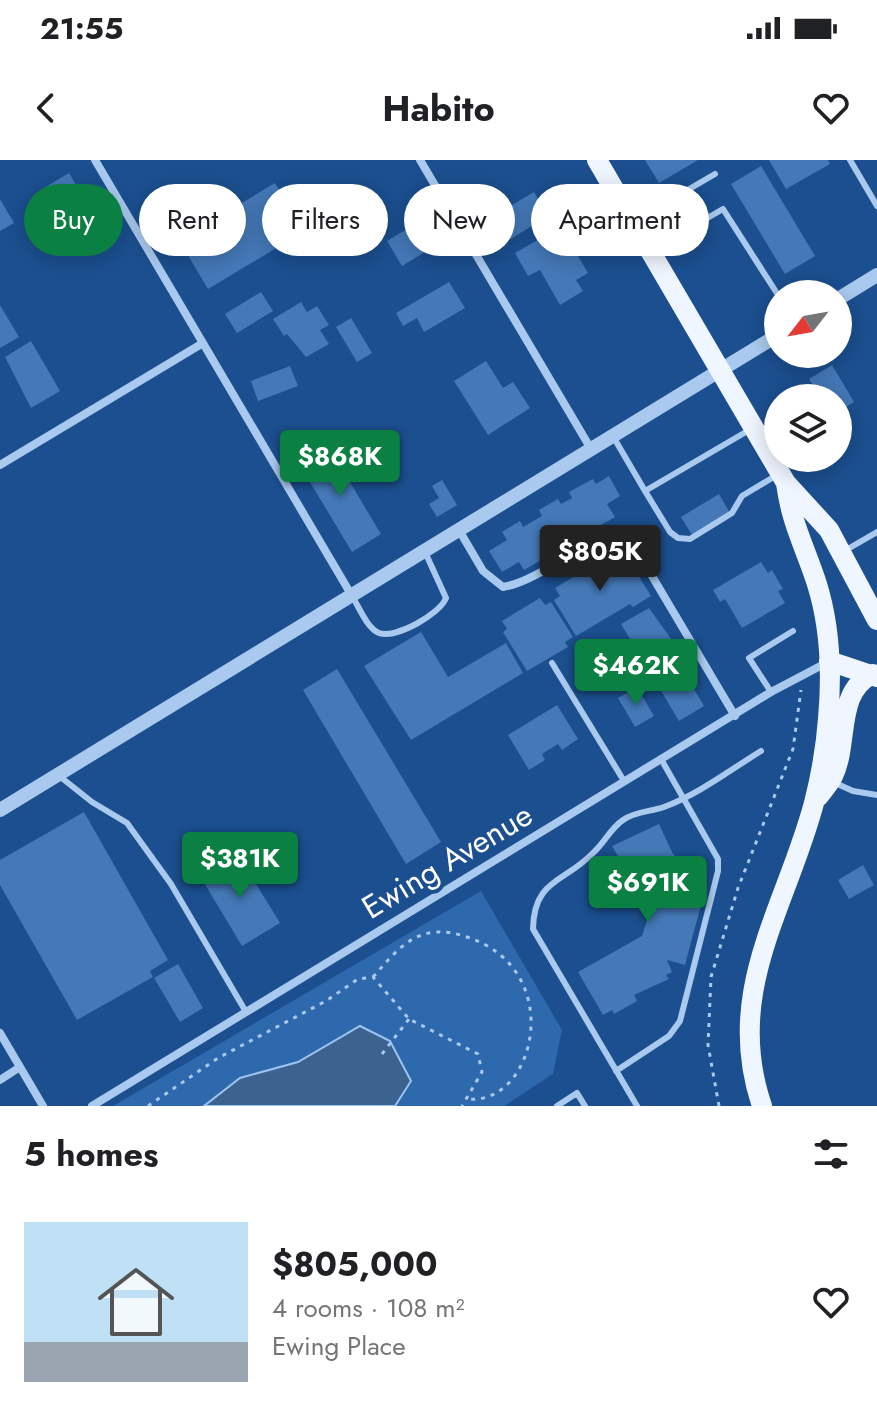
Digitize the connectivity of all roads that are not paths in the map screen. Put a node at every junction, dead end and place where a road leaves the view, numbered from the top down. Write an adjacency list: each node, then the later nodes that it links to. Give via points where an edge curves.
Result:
1 (95, 160): 14 (street)
2 (420, 160): 19 (street)
3 (597, 160): 6 (main road)
4 (850, 160): 8 (lane)
5 (715, 174): 7 (lane)
6 (611, 184)
7 (698, 184)
8 (877, 206)
9 (709, 217): 12 (lane, via 723,209)
10 (654, 256): 16 (main road)
11 (877, 275): 13 (street)
12 (768, 280)
13 (852, 290)
14 (203, 343): 20 (street); 27 (street)
15 (764, 343): 16 (street)
16 (720, 370): 17 (main road); 18 (street)
17 (754, 427): 21 (main road); 22 (lane)
18 (614, 438): 19 (street); 22 (lane)
19 (592, 450): 23 (street)
20 (0, 465)
21 (783, 478): 22 (lane, via 742,496 732,513 690,539 670,532); 26 (main road, via 829,530); 30 (main road, via 791,520 816,582)
22 (645, 491)
23 (459, 530): 25 (street); 34 (street, via 483,571 503,587 525,584 604,536 620,535 633,544)
24 (877, 532): 26 (lane)
25 (425, 551): 27 (street); 27 (lane, via 446,598 438,610 386,634 371,628)
26 (841, 553): 28 (main road)
27 (352, 596): 37 (street)
28 (877, 620)
29 (793, 631): 33 (lane, via 749,658)
30 (829, 661): 32 (main road); 33 (street, Ewing Avenue); 42 (main road, via 828,723)
31 (552, 663): 38 (lane)
32 (875, 676): 39 (main road, via 862,680 851,694)
33 (771, 692): 34 (street, Ewing Avenue)
34 (735, 716): 36 (street, Ewing Avenue)
35 (761, 751): 41 (lane)
36 (661, 759): 38 (street, Ewing Avenue); 41 (lane)
37 (58, 775): 43 (street); 44 (lane, via 127,823 171,884)
38 (624, 781): 44 (street, Ewing Avenue)
39 (830, 781): 40 (lane); 42 (main road)
40 (877, 795)
41 (682, 798): 47 (lane, via 718,859 718,871 680,1021 669,1036); 47 (lane, via 620,822 583,863 546,886 533,906 533,929)
42 (814, 804): 54 (main road, via 756,968 749,1027)
43 (0, 810)
44 (246, 1012): 50 (street, Ewing Avenue)
45 (0, 1033): 46 (street)
46 (20, 1067): 48 (street); 49 (street)
47 (616, 1071): 53 (lane)
48 (0, 1080)
49 (43, 1106)
50 (92, 1106)
51 (557, 1106): 52 (lane, via 577,1093)
52 (585, 1106)
53 (637, 1106)
54 (762, 1106)

